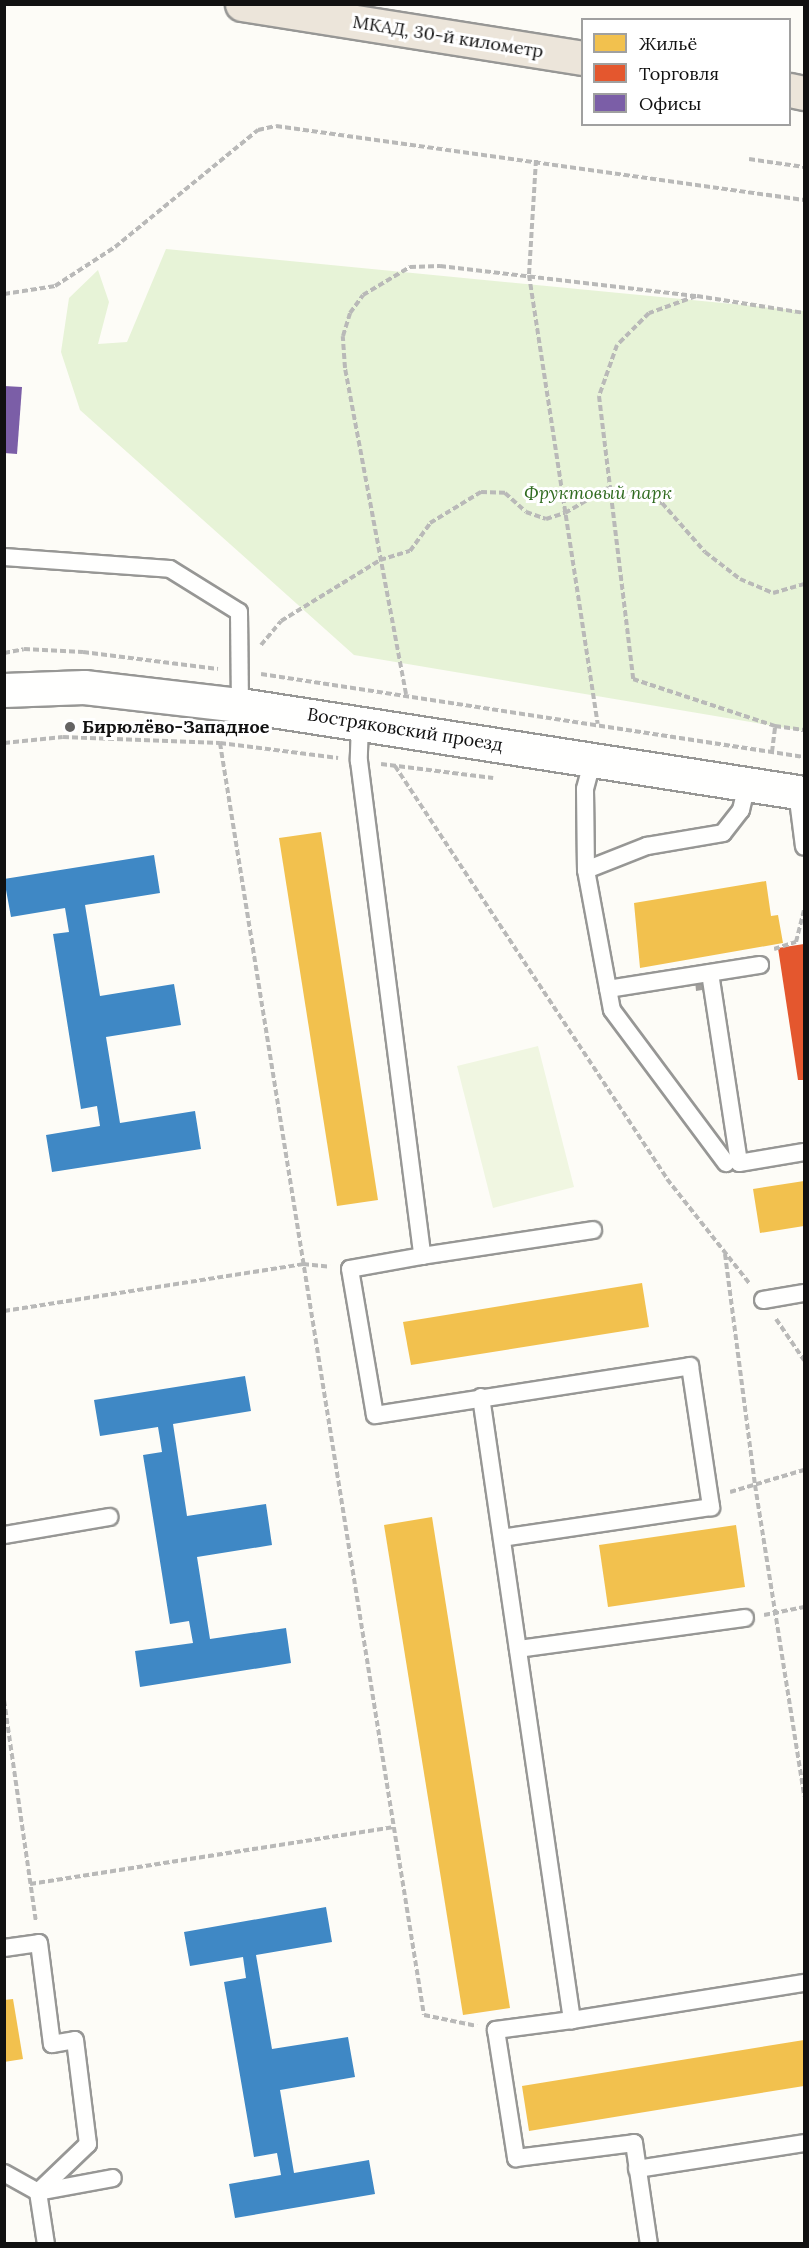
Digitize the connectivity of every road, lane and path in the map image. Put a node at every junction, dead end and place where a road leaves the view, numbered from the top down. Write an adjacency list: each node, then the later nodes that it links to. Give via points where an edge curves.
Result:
1 (242, 4): 2 (highway, МКАД, 30-й километр)
2 (581, 58)
3 (749, 159): 5 (path)
4 (536, 160): 6 (path); 7 (path); 8 (path, via 293,127 258,130 115,247 55,286)
5 (804, 167)
6 (804, 200)
7 (529, 275): 9 (path); 12 (path); 14 (path, via 410,267 375,285 350,313 343,336 345,368)
8 (4, 294)
9 (697, 296): 10 (path); 11 (path, via 649,313 617,345 600,396)
10 (804, 313)
11 (608, 488): 12 (path); 15 (path, via 662,504 705,552 740,579 773,593); 23 (path, via 633,679)
12 (565, 513): 14 (path, via 546,519 526,512 505,493 481,492 430,523 410,551); 22 (path)
13 (4, 557): 17 (lane, via 170,569 239,612)
14 (380, 560): 17 (path, via 281,621); 19 (path)
15 (804, 584)
16 (4, 653): 17 (path, via 24,649 83,652)
17 (240, 671): 19 (path); 20 (lane)
18 (4, 690): 20 (street, Востряковский проезд, via 84,687)
19 (406, 694): 22 (path)
20 (240, 705): 21 (street, Востряковский проезд)
21 (360, 723): 29 (street, Востряковский проезд); 30 (lane)
22 (598, 724): 27 (path)
23 (775, 726): 24 (path); 27 (path)
24 (804, 730)
25 (4, 743): 26 (path, via 63,737)
26 (220, 743): 30 (path); 46 (path)
27 (772, 752): 28 (path)
28 (804, 757)
29 (593, 759): 33 (street, Востряковский проезд); 36 (lane, via 585,789)
30 (359, 761): 31 (path); 45 (lane)
31 (395, 765): 32 (path); 44 (path, via 667,1179)
32 (502, 779)
33 (747, 784): 34 (street, Востряковский проезд); 36 (lane, via 741,810 723,833 647,846)
34 (801, 792): 35 (lane)
35 (804, 847)
36 (586, 870): 40 (lane)
37 (804, 909): 38 (path, via 796,942 776,946)
38 (760, 965): 39 (lane)
39 (710, 974): 40 (lane); 41 (lane, via 739,1163)
40 (608, 989): 42 (lane, via 612,1010)
41 (804, 1152)
42 (726, 1163)
43 (593, 1230): 45 (lane)
44 (725, 1253): 48 (path); 53 (path)
45 (422, 1256): 51 (lane, via 350,1269 375,1415)
46 (303, 1264): 49 (path); 64 (path)
47 (804, 1293): 48 (lane)
48 (763, 1300): 50 (path)
49 (4, 1311)
50 (804, 1360)
51 (481, 1397): 54 (lane, via 690,1366); 57 (lane)
52 (804, 1470): 53 (path)
53 (755, 1485): 54 (path); 59 (path)
54 (710, 1498): 57 (lane, via 711,1507)
55 (109, 1517): 56 (lane)
56 (4, 1535)
57 (502, 1538): 61 (lane)
58 (804, 1607): 59 (path)
59 (777, 1613): 60 (path); 63 (path)
60 (745, 1618): 61 (lane)
61 (518, 1649): 69 (lane)
62 (4, 1700): 65 (path)
63 (804, 1796)
64 (393, 1827): 65 (path); 70 (path, via 424,2015)
65 (30, 1884): 66 (path)
66 (39, 1944): 67 (lane); 75 (lane, via 52,2044 75,2040 88,2145)
67 (4, 1948)
68 (804, 1983): 69 (lane)
69 (572, 2020): 70 (lane)
70 (496, 2030): 72 (lane, via 516,2158 634,2143)
71 (804, 2143): 72 (lane)
72 (638, 2169): 77 (lane)
73 (4, 2173): 75 (lane)
74 (113, 2178): 75 (lane)
75 (38, 2192): 76 (lane)
76 (46, 2244)
77 (649, 2244)

